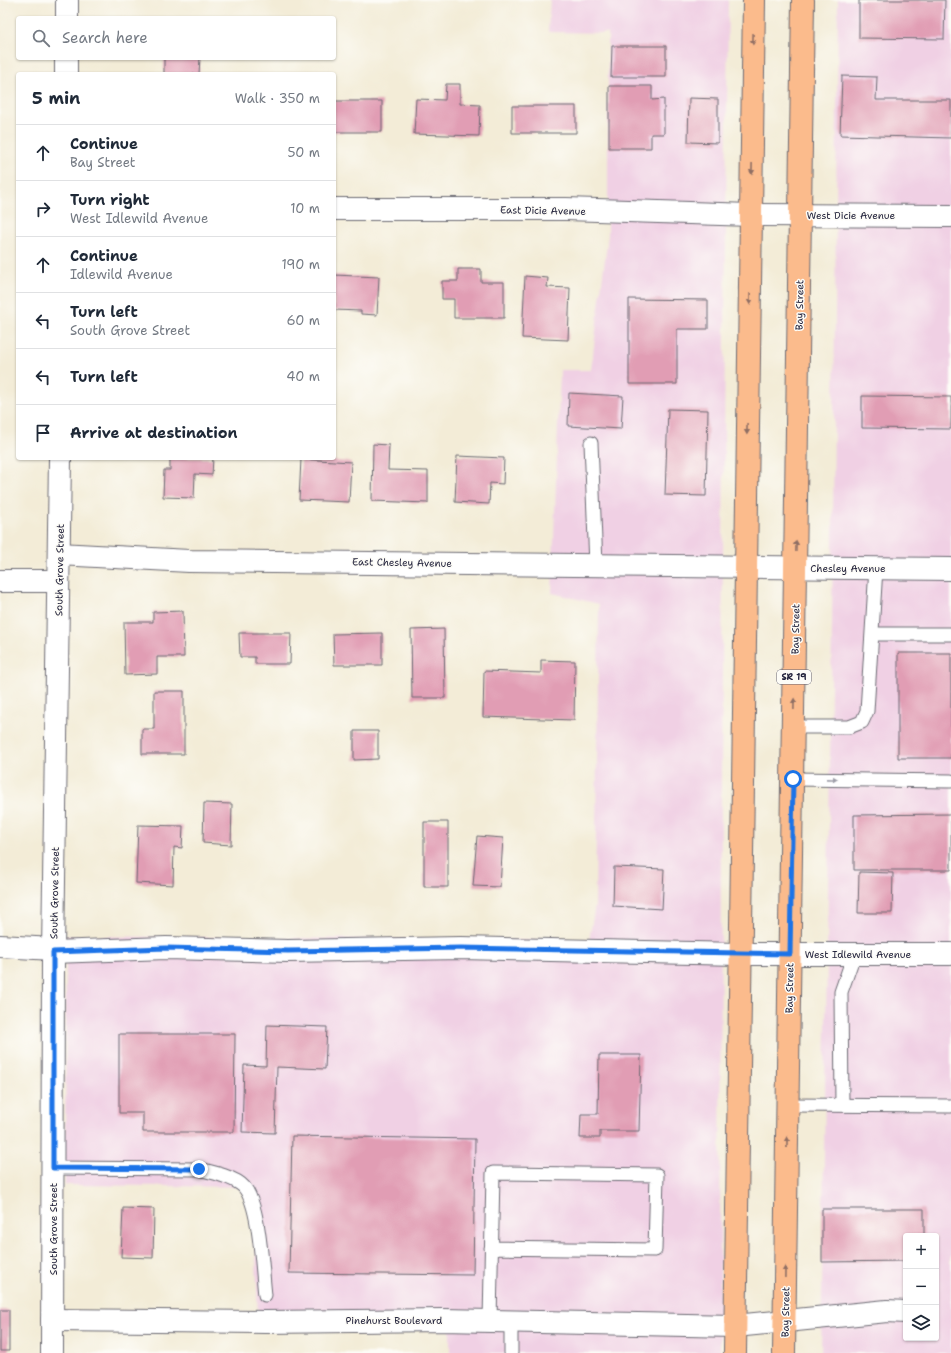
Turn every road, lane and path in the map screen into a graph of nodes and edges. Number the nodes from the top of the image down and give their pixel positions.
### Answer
1 (67, 0) edge
2 (754, 0) edge
3 (803, 0) edge
4 (67, 16) edge
5 (66, 60) edge
6 (66, 72) edge
7 (336, 209) edge
8 (751, 215) junction
9 (800, 215) junction
10 (951, 216) edge
11 (591, 443) dead end
12 (60, 460) edge
13 (59, 554) junction
14 (596, 565) junction
15 (745, 567) junction
16 (796, 567) junction
17 (876, 568) junction
18 (951, 569) edge
19 (0, 581) edge
20 (58, 581) junction
21 (872, 634) junction
22 (951, 634) edge
23 (793, 727) junction
24 (793, 779) junction
25 (951, 781) edge
26 (0, 946) edge
27 (53, 951) junction
28 (740, 954) junction
29 (790, 954) junction
30 (951, 954) edge
31 (854, 955) junction
32 (788, 1105) junction
33 (842, 1105) junction
34 (951, 1106) edge
35 (53, 1168) junction
36 (491, 1248) junction
37 (265, 1295) dead end
38 (903, 1312) edge
39 (52, 1320) junction
40 (500, 1321) junction
41 (785, 1321) junction
42 (735, 1326) junction
43 (52, 1353) edge
44 (511, 1353) edge
45 (735, 1353) edge
46 (784, 1353) edge

1 - 4 street
2 -> 8 main road
3 - 9 main road, Bay Street / SR 19
5 - 6 street
7 - 8 street, East Dicie Avenue
8 - 9 street, West Dicie Avenue
8 -> 15 main road
9 - 10 street, West Dicie Avenue
16 -> 9 main road, Bay Street / SR 19
11 - 14 lane
12 - 13 street, South Grove Street
13 - 14 street, East Chesley Avenue
13 - 20 street, South Grove Street
14 - 15 street, East Chesley Avenue
15 - 16 street, Chesley Avenue
15 - 28 main road
16 - 17 street, Chesley Avenue
23 -> 16 main road, Bay Street / SR 19
17 - 18 street, Chesley Avenue
17 - 21 lane
19 - 20 street
20 - 27 street, South Grove Street
21 - 22 lane
21 - 23 lane
23 - 24 main road, Bay Street / SR 19
24 -> 25 lane
24 - 29 main road, Bay Street / SR 19
26 - 27 street, West Idlewild Avenue
27 - 28 street, West Idlewild Avenue
27 - 35 street, South Grove Street
28 - 29 street, West Idlewild Avenue
28 - 42 main road
29 - 31 street, West Idlewild Avenue
29 - 32 main road, Bay Street / SR 19
30 - 31 street, West Idlewild Avenue
31 - 33 lane
32 - 33 lane
41 -> 32 main road, Bay Street / SR 19
33 - 34 lane
35 - 37 lane
35 - 39 street, South Grove Street
36 - 36 lane
36 - 40 lane
38 - 41 street, Pinehurst Boulevard
39 - 40 street, Pinehurst Boulevard
39 - 43 street, South Grove Street
40 - 42 street, Pinehurst Boulevard
40 - 44 lane
41 - 42 street, Pinehurst Boulevard
41 - 46 main road, Bay Street / SR 19
42 - 45 main road

